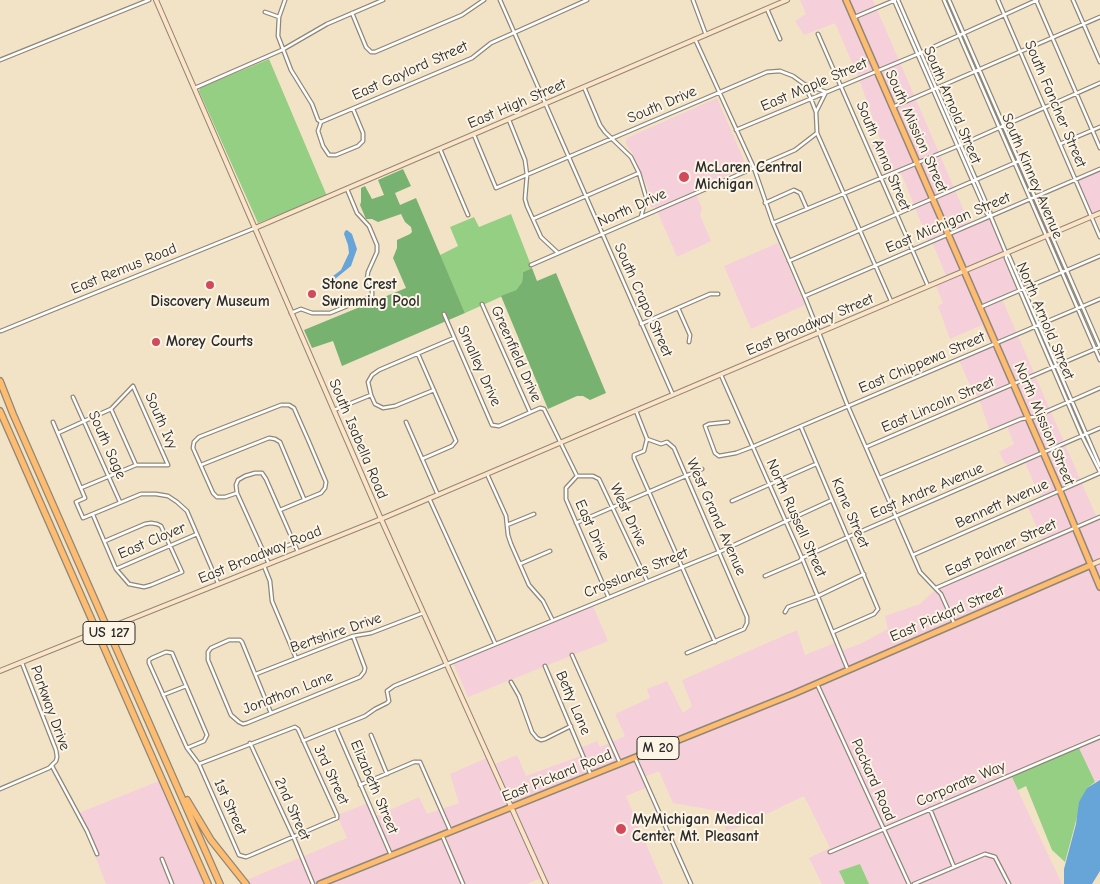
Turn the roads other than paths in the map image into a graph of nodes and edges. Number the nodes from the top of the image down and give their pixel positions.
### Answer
1 (149, 0) edge
2 (156, 0) edge
3 (285, 0) edge
4 (383, 0) edge
5 (484, 0) edge
6 (500, 0) edge
7 (587, 0) edge
8 (693, 0) edge
9 (786, 0) edge
10 (846, 0) edge
11 (896, 0) edge
12 (944, 0) edge
13 (949, 0) edge
14 (998, 0) edge
15 (1036, 0) edge
16 (1073, 0) edge
17 (767, 9) junction
18 (265, 12) dead end
19 (352, 13) junction
20 (1004, 14) junction
21 (279, 17) junction
22 (1100, 17) edge
23 (853, 18) junction
24 (1083, 24) junction
25 (514, 32) junction
26 (963, 33) junction
27 (818, 34) dead end
28 (706, 35) junction
29 (959, 35) junction
30 (1052, 38) junction
31 (695, 39) junction
32 (780, 39) dead end
33 (282, 50) junction
34 (1021, 51) junction
35 (919, 53) junction
36 (0, 60) edge
37 (1100, 62) edge
38 (980, 69) junction
39 (877, 71) junction
40 (975, 71) junction
41 (1100, 83) edge
42 (804, 84) junction
43 (841, 86) junction
44 (584, 87) junction
45 (195, 88) junction
46 (935, 89) junction
47 (826, 92) junction
48 (720, 93) junction
49 (1076, 93) junction
50 (811, 99) junction
51 (544, 105) junction
52 (892, 107) junction
53 (1044, 107) junction
54 (353, 109) junction
55 (816, 112) junction
56 (509, 120) junction
57 (321, 122) junction
58 (1004, 126) junction
59 (1100, 127) edge
60 (999, 128) junction
61 (736, 130) junction
62 (1092, 130) junction
63 (817, 133) junction
64 (474, 135) junction
65 (612, 138) junction
66 (1060, 144) junction
67 (959, 145) junction
68 (1100, 148) edge
69 (440, 150) junction
70 (568, 158) junction
71 (1019, 161) junction
72 (917, 163) junction
73 (1014, 163) junction
74 (754, 168) junction
75 (1100, 170) edge
76 (639, 173) junction
77 (527, 175) junction
78 (880, 178) junction
79 (1076, 180) junction
80 (975, 181) junction
81 (347, 190) junction
82 (844, 194) junction
83 (585, 196) junction
84 (1035, 198) junction
85 (933, 199) junction
86 (1030, 200) junction
87 (765, 203) junction
88 (806, 209) junction
89 (1100, 212) edge
90 (896, 214) junction
91 (468, 215) dead end
92 (1092, 216) junction
93 (641, 217) junction
94 (991, 217) junction
95 (533, 219) junction
96 (773, 223) junction
97 (255, 228) junction
98 (860, 230) junction
99 (601, 234) junction
100 (948, 235) junction
101 (1048, 235) junction
102 (1100, 237) edge
103 (912, 250) junction
104 (557, 253) junction
105 (1006, 253) junction
106 (1100, 256) edge
107 (789, 261) junction
108 (531, 265) dead end
109 (876, 266) junction
110 (1066, 270) junction
111 (964, 271) junction
112 (1062, 272) junction
113 (928, 286) junction
114 (1021, 290) junction
115 (718, 294) dead end
116 (805, 296) junction
117 (1100, 299) edge
118 (891, 302) junction
119 (482, 304) dead end
120 (1082, 307) junction
121 (678, 308) junction
122 (980, 308) junction
123 (1078, 309) junction
124 (291, 312) junction
125 (444, 314) dead end
126 (641, 324) junction
127 (1037, 327) junction
128 (1, 331) edge
129 (819, 333) junction
130 (454, 338) junction
131 (689, 342) dead end
132 (996, 344) junction
133 (1100, 347) edge
134 (1095, 349) junction
135 (418, 354) junction
136 (1100, 360) edge
137 (1055, 367) junction
138 (721, 375) junction
139 (0, 381) edge
140 (1013, 385) junction
141 (1100, 388) edge
142 (434, 390) junction
143 (371, 395) junction
144 (673, 396) junction
145 (73, 397) dead end
146 (1070, 402) junction
147 (848, 407) junction
148 (111, 409) junction
149 (334, 410) junction
150 (0, 411) edge
151 (530, 412) junction
152 (636, 412) junction
153 (1028, 418) junction
154 (85, 421) junction
155 (53, 422) dead end
156 (406, 422) dead end
157 (728, 422) dead end
158 (801, 427) junction
159 (1100, 428) edge
160 (58, 433) junction
161 (1084, 435) junction
162 (647, 439) junction
163 (561, 443) junction
164 (752, 447) junction
165 (866, 447) junction
166 (1044, 453) junction
167 (528, 457) joint
168 (422, 459) junction
169 (816, 464) junction
170 (136, 465) junction
171 (201, 465) junction
172 (1100, 466) edge
173 (702, 469) dead end
174 (1100, 473) edge
175 (487, 474) junction
176 (108, 475) junction
177 (577, 476) junction
178 (685, 476) junction
179 (880, 478) junction
180 (770, 485) junction
181 (81, 488) junction
182 (1060, 491) junction
183 (237, 492) junction
184 (649, 492) junction
185 (438, 495) junction
186 (429, 498) junction
187 (304, 499) junction
188 (832, 500) junction
189 (732, 501) dead end
190 (120, 502) junction
191 (612, 507) junction
192 (280, 510) junction
193 (534, 514) dead end
194 (93, 515) junction
195 (896, 517) junction
196 (1100, 517) edge
197 (381, 519) junction
198 (576, 522) junction
199 (785, 522) junction
200 (507, 525) junction
201 (1075, 528) junction
202 (197, 534) junction
203 (848, 537) junction
204 (105, 541) junction
205 (294, 542) junction
206 (170, 545) junction
207 (550, 551) dead end
208 (298, 552) junction
209 (719, 552) junction
210 (265, 554) junction
211 (913, 555) junction
212 (802, 558) junction
213 (1100, 561) edge
214 (269, 564) junction
215 (520, 564) junction
216 (1091, 565) junction
217 (264, 566) junction
218 (682, 567) junction
219 (116, 569) junction
220 (864, 574) junction
221 (764, 576) dead end
222 (647, 582) junction
223 (218, 583) junction
224 (1100, 587) edge
225 (936, 588) junction
226 (608, 596) junction
227 (818, 596) junction
228 (785, 612) dead end
229 (423, 613) junction
230 (552, 619) junction
231 (955, 624) junction
232 (833, 632) junction
233 (353, 636) junction
234 (716, 642) junction
235 (495, 643) junction
236 (687, 653) dead end
237 (572, 655) dead end
238 (296, 658) junction
239 (21, 662) junction
240 (446, 664) junction
241 (545, 666) dead end
242 (0, 671) edge
243 (848, 671) junction
244 (256, 674) junction
245 (511, 682) dead end
246 (817, 684) junction
247 (186, 686) junction
248 (804, 690) joint
249 (163, 695) junction
250 (271, 713) junction
251 (571, 726) junction
252 (336, 728) junction
253 (371, 735) dead end
254 (1100, 737) edge
255 (303, 741) junction
256 (250, 743) junction
257 (187, 748) junction
258 (635, 758) junction
259 (198, 764) junction
260 (620, 764) junction
261 (52, 766) junction
262 (168, 767) junction
263 (387, 774) junction
264 (592, 776) junction
265 (360, 785) junction
266 (0, 789) edge
267 (513, 807) junction
268 (930, 809) junction
269 (883, 829) junction
270 (451, 832) junction
271 (442, 835) junction
272 (294, 838) junction
273 (830, 852) dead end
274 (97, 854) dead end
275 (391, 855) junction
276 (162, 859) dead end
277 (954, 867) junction
278 (323, 883) edge
279 (172, 884) edge
280 (208, 884) edge
281 (220, 884) edge
282 (246, 884) edge
283 (313, 884) edge
284 (463, 884) edge
285 (546, 884) edge
286 (691, 884) edge
287 (909, 884) edge
288 (914, 884) edge
289 (1009, 884) edge

1 - 36 street
2 - 45 street, South Isabella Road
3 - 21 street
4 - 19 street
5 - 19 street
6 - 25 street, South Crapo Street
7 - 25 street, East Gaylord Street
8 - 28 street
9 - 17 street, East High Street
10 - 23 main road, South Mission Street
11 - 23 street
11 - 35 street, South Arnold Street
12 - 29 street, South Kinney Avenue
13 - 26 street, South Kinney Avenue
14 - 20 street, South Fancher Street
15 - 20 street, East Maple Street
15 - 30 street
16 - 24 street
17 - 28 street, East High Street
17 - 32 street
18 - 21 street
19 - 33 street
20 - 26 street, East Maple Street
20 - 34 street, South Fancher Street
21 - 33 street
22 - 24 street
23 - 39 main road, South Mission Street
24 - 30 street
24 - 37 street
25 - 51 street, South Crapo Street
25 - 54 street, East Gaylord Street
26 - 29 street, East Maple Street
26 - 38 street, South Kinney Avenue
27 - 43 street, South Anna Street
28 - 31 street, East High Street
29 - 35 street, East Maple Street
29 - 40 street, South Kinney Avenue
30 - 34 street
30 - 49 street
31 - 44 street, East High Street
31 - 48 street
33 - 45 street
33 - 57 street
34 - 38 street
34 - 53 street, South Fancher Street
35 - 39 street, East Maple Street
35 - 46 street, South Arnold Street
38 - 40 street
38 - 58 street, South Kinney Avenue
39 - 43 street, East Maple Street
39 - 52 main road, South Mission Street
40 - 46 street
40 - 60 street, South Kinney Avenue
41 - 49 street
42 - 47 street, South Drive
42 - 48 street, South Drive
42 - 50 street
43 - 47 street, East Maple Street
43 - 78 street, South Anna Street
44 - 51 street, East High Street
44 - 65 street
45 - 97 street, South Isabella Road
46 - 52 street
46 - 67 street, South Arnold Street
47 - 50 street, East Maple Street
47 - 55 street
48 - 61 street
48 - 65 street, South Drive
49 - 53 street
49 - 62 street
50 - 55 street
50 - 61 street, East Maple Street
51 - 56 street, East High Street
51 - 70 street, South Crapo Street
52 - 72 main road, South Mission Street
53 - 58 street
53 - 66 street, South Fancher Street
54 - 57 street, East Gaylord Street
54 - 57 street
55 - 63 street
56 - 64 street, East High Street
56 - 77 street
58 - 60 street
58 - 71 street, South Kinney Avenue
59 - 62 street
60 - 67 street
60 - 73 street, South Kinney Avenue
61 - 74 street
62 - 66 street
62 - 68 street
63 - 74 street, North Drive
63 - 82 street
64 - 69 street, East High Street
64 - 77 street, South Drive
65 - 70 street, South Drive
65 - 76 street
66 - 79 street, South Fancher Street
67 - 72 street
67 - 80 street, South Arnold Street
69 - 81 street, East High Street
69 - 91 street
70 - 77 street, South Drive
70 - 83 street, South Crapo Street
71 - 73 street
71 - 84 street, South Kinney Avenue
72 - 78 street
72 - 85 main road, South Mission Street
73 - 80 street
73 - 86 street, South Kinney Avenue
74 - 87 street
74 - 93 street, North Drive
75 - 79 street, East Michigan Street
76 - 83 street
76 - 93 street
77 - 95 street
78 - 82 street
78 - 90 street, South Anna Street
79 - 84 street, East Michigan Street
79 - 92 street, South Fancher Street
80 - 85 street
80 - 94 street, South Arnold Street
81 - 97 street, East High Street
81 - 124 street
82 - 88 street
82 - 98 street
83 - 95 street
83 - 99 street, South Crapo Street
84 - 86 street, East Michigan Street
84 - 101 street, South Kinney Avenue
85 - 90 street
85 - 100 main road, South Mission Street
86 - 94 street, East Michigan Street
86 - 101 street, South Kinney Avenue
87 - 88 street
87 - 96 street
88 - 96 street
89 - 92 street, East Broadway Street
90 - 98 street
90 - 103 street, South Anna Street
92 - 101 street, East Broadway Street
92 - 102 street, South Fancher Street
93 - 99 street, North Drive
94 - 100 street, East Michigan Street
94 - 105 street, South Arnold Street
95 - 104 street
96 - 107 street
97 - 124 street, South Isabella Road
97 - 128 street, East Remus Road
98 - 107 street
98 - 109 street
99 - 104 street, North Drive
99 - 126 street, South Crapo Street
100 - 103 street, East Michigan Street
100 - 111 main road, South Mission Street
101 - 105 street, East Broadway Street
101 - 110 street
101 - 112 street, South Kinney Avenue
103 - 109 street, East Michigan Street
103 - 113 street, South Anna Street
104 - 108 street, North Drive
105 - 111 street, East Broadway Street
105 - 114 street, North Arnold Street
106 - 110 street
107 - 116 street
109 - 116 street, East Michigan Street
109 - 118 street
110 - 112 street
110 - 120 street
111 - 113 street, East Broadway Street
111 - 122 main road, North Mission Street
112 - 114 street
112 - 123 street, South Kinney Avenue
113 - 118 street, East Broadway Street
114 - 122 street
114 - 127 street, North Arnold Street
115 - 121 street
116 - 129 street
117 - 120 street, East Chippewa Street
118 - 129 street, East Broadway Street
119 - 151 street, Greenfield Drive
120 - 123 street, East Chippewa Street
120 - 133 street
121 - 126 street
121 - 131 street
122 - 132 main road, North Mission Street
123 - 127 street, East Chippewa Street
123 - 134 street, South Kinney Avenue
124 - 149 street, South Isabella Road
125 - 130 street, Smalley Drive
126 - 144 street, South Crapo Street
127 - 132 street, East Chippewa Street
127 - 137 street, North Arnold Street
129 - 138 street, East Broadway Street
129 - 147 street
130 - 135 street
130 - 151 street, Smalley Drive
132 - 140 main road, North Mission Street
132 - 147 street, East Chippewa Street
133 - 134 street, East Lincoln Street
134 - 136 street, South Kinney Avenue
134 - 137 street, East Lincoln Street
135 - 142 street
135 - 143 street
137 - 140 street, East Lincoln Street
137 - 146 street, North Arnold Street
138 - 144 street, East Broadway Street
138 - 164 street, North Russell Street
139 - 262 highway, US 127
140 - 153 main road, North Mission Street
140 - 165 street, East Lincoln Street
141 - 146 street
142 - 143 street
142 - 168 street
143 - 149 street
144 - 152 street, East Broadway Street
145 - 154 street, South Sage
146 - 153 street
146 - 161 street, North Arnold Street
147 - 158 street, East Chippewa Street
147 - 165 street
148 - 154 street
148 - 170 street
148 - 170 street, South Ivy
149 - 197 street, South Isabella Road
150 - 280 highway, US 127
151 - 163 street
152 - 162 street
152 - 163 street, East Broadway Street
153 - 166 main road, North Mission Street
153 - 179 street
154 - 160 street
154 - 176 street, South Sage
155 - 160 street
156 - 168 street
157 - 164 street, East Chippewa Street
158 - 164 street, East Chippewa Street
158 - 169 street, Kane Street
159 - 161 street, East Andre Avenue
160 - 181 street
161 - 166 street, East Andre Avenue
161 - 172 street, North Arnold Street
161 - 174 street, North Arnold Street
162 - 178 street, West Grand Avenue
162 - 184 street
163 - 167 street, East Broadway Street
163 - 177 street
164 - 180 street, North Russell Street
165 - 179 street
166 - 182 main road, North Mission Street
166 - 195 street, East Andre Avenue
167 - 175 street, East Broadway Road
168 - 185 street
169 - 180 street
169 - 188 street, Kane Street
170 - 176 street
171 - 183 street
171 - 187 street
171 - 187 street
173 - 178 street
174 - 182 street, Bennett Avenue
175 - 185 street, East Broadway Road
175 - 200 street
176 - 181 street
176 - 190 street, South Sage
177 - 191 street, West Drive
177 - 198 street, East Drive
178 - 184 street
178 - 209 street, West Grand Avenue
179 - 195 street
180 - 189 street
180 - 199 street, North Russell Street
181 - 194 street
182 - 201 main road, North Mission Street
182 - 211 street, Bennett Avenue
183 - 192 street
183 - 210 street
184 - 191 street
184 - 218 street
185 - 186 street, East Broadway Road
186 - 197 street, East Broadway Road
186 - 235 street
187 - 192 street
188 - 199 street, Crosslanes Street
188 - 203 street, Kane Street
190 - 194 street
190 - 202 street
191 - 198 street
191 - 222 street, West Drive
192 - 205 street
193 - 200 street
194 - 204 street
195 - 203 street, East Andre Avenue
195 - 211 street
196 - 201 street, East Palmer Street
197 - 208 street, East Broadway Road
197 - 229 street, South Isabella Road
198 - 226 street, East Drive
199 - 209 street, Crosslanes Street
199 - 212 street, North Russell Street
200 - 215 street
201 - 216 main road, North Mission Street
201 - 225 street, East Palmer Street
202 - 206 street, East Clover
202 - 223 street
203 - 212 street, East Andre Avenue
203 - 220 street, Kane Street
204 - 206 street
204 - 219 street
205 - 208 street
205 - 210 street
206 - 219 street, East Clover
206 - 219 street
207 - 215 street
208 - 214 street, East Broadway Road
209 - 218 street, Crosslanes Street
209 - 234 street, West Grand Avenue
210 - 214 street
211 - 225 street
212 - 221 street, East Andre Avenue
212 - 227 street, North Russell Street
213 - 216 street, East Pickard Street
214 - 217 street, East Broadway Road
215 - 230 street
216 - 224 main road, North Mission Street
216 - 231 main road, East Pickard Street / M 20
217 - 223 street, East Broadway Road
217 - 238 street
218 - 222 street, Crosslanes Street
218 - 234 street
220 - 227 street
220 - 232 street, Kane Street
222 - 226 street, Crosslanes Street
223 - 239 street, East Broadway Road, bridge
225 - 231 street
226 - 230 street, Crosslanes Street
227 - 228 street
227 - 232 street, North Russell Street
229 - 233 street, Bertshire Drive
229 - 240 street, South Isabella Road
230 - 235 street, Crosslanes Street
231 - 243 main road, East Pickard Street / M 20
232 - 243 street, North Russell Street
233 - 238 street, Bertshire Drive
233 - 250 street, Jonathon Lane
234 - 236 street
235 - 240 street, Crosslanes Street
237 - 260 street
238 - 244 street, Bertshire Drive
239 - 242 street, East Broadway Road
239 - 261 street, Parkway Drive
240 - 252 street, Crosslanes Street
240 - 267 street, South Isabella Road
241 - 251 street, Betty Lane
243 - 246 main road, East Pickard Street / M 20
244 - 250 street
244 - 250 street, Jonathon Lane
245 - 251 street
246 - 248 main road, East Pickard Street / M 20
246 - 269 street, Packard Road
247 - 249 street
247 - 249 street, 1st Street
247 - 257 street
248 - 258 main road, East Pickard Road / M 20
249 - 257 street, 1st Street
251 - 264 street, Betty Lane
252 - 255 street
252 - 265 street, Elizabeth Street
253 - 263 street
254 - 268 street, Corporate Way
255 - 256 street
255 - 272 street, 3rd Street
256 - 259 street
256 - 272 street, 2nd Street
257 - 259 street, 1st Street
258 - 260 main road, East Pickard Road / M 20
258 - 286 street
259 - 272 street, 1st Street
260 - 264 main road, East Pickard Road / M 20
261 - 266 street
261 - 274 street
262 - 281 highway, US 127
262 - 282 highway
263 - 265 street
263 - 270 street
264 - 267 main road, East Pickard Road / M 20
265 - 275 street, Elizabeth Street
267 - 270 main road, East Pickard Road / M 20
267 - 285 street, South Isabella Road
268 - 269 street, Corporate Way
268 - 277 street
269 - 273 street, Corporate Way
269 - 287 street, Packard Road
270 - 271 main road, East Pickard Road / M 20
271 - 275 main road, East Pickard Road / M 20
271 - 284 street
272 - 283 street, 2nd Street
275 - 278 main road, East Pickard Road / M 20
276 - 279 street
277 - 288 street
277 - 289 street

